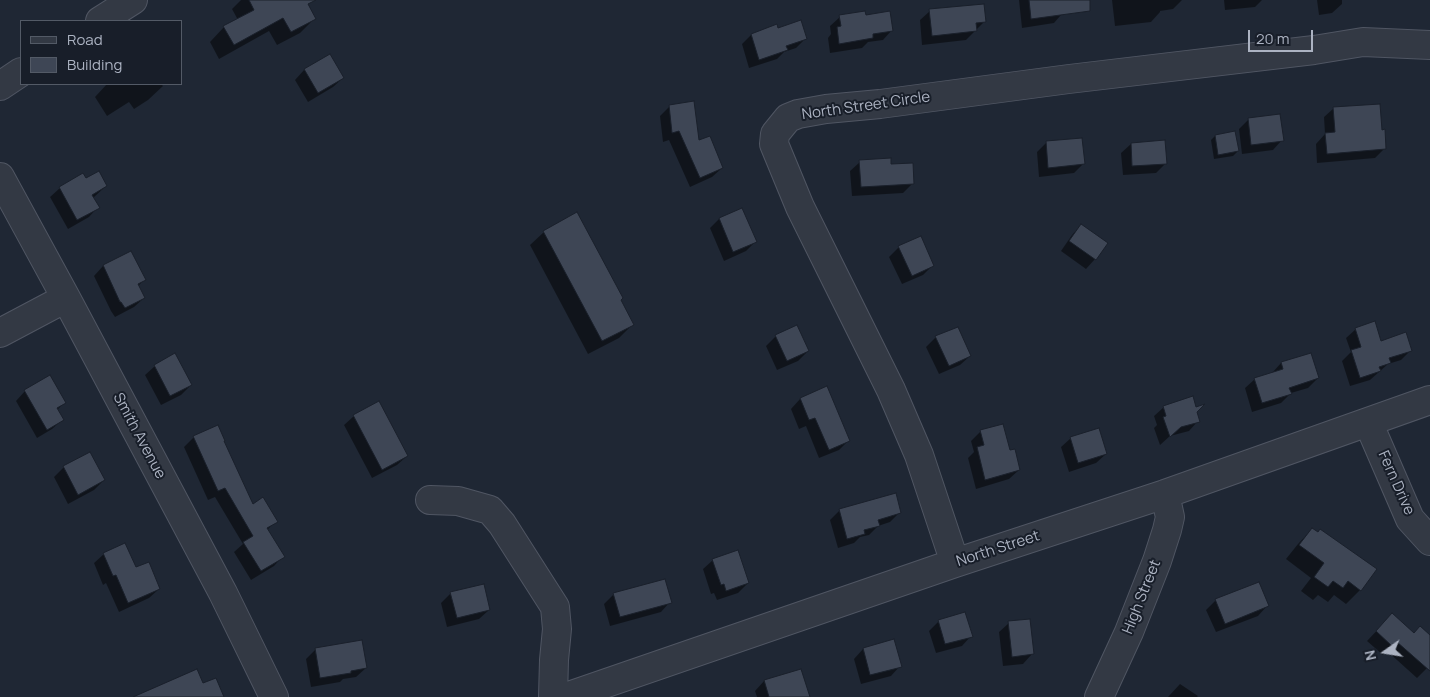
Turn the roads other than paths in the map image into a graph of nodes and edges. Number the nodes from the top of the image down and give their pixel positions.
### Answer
1 (133, 0) edge
2 (102, 20) edge
3 (1430, 45) edge
4 (20, 73) edge
5 (0, 86) edge
6 (0, 177) edge
7 (66, 298) junction
8 (0, 333) edge
9 (1430, 400) edge
10 (1368, 422) junction
11 (1164, 494) junction
12 (430, 500) dead end
13 (1430, 541) edge
14 (955, 563) junction
15 (274, 697) edge
16 (553, 697) edge
17 (566, 697) edge
18 (1099, 697) edge

1 - 2 street
3 - 14 street, North Street Circle
4 - 5 street
6 - 7 street, Smith Avenue
7 - 8 street
7 - 15 street, Smith Avenue
9 - 10 street, North Street
10 - 11 street, North Street
10 - 13 street, Fern Drive
11 - 14 street, North Street
11 - 18 street, High Street
12 - 16 street
14 - 17 street, North Street

